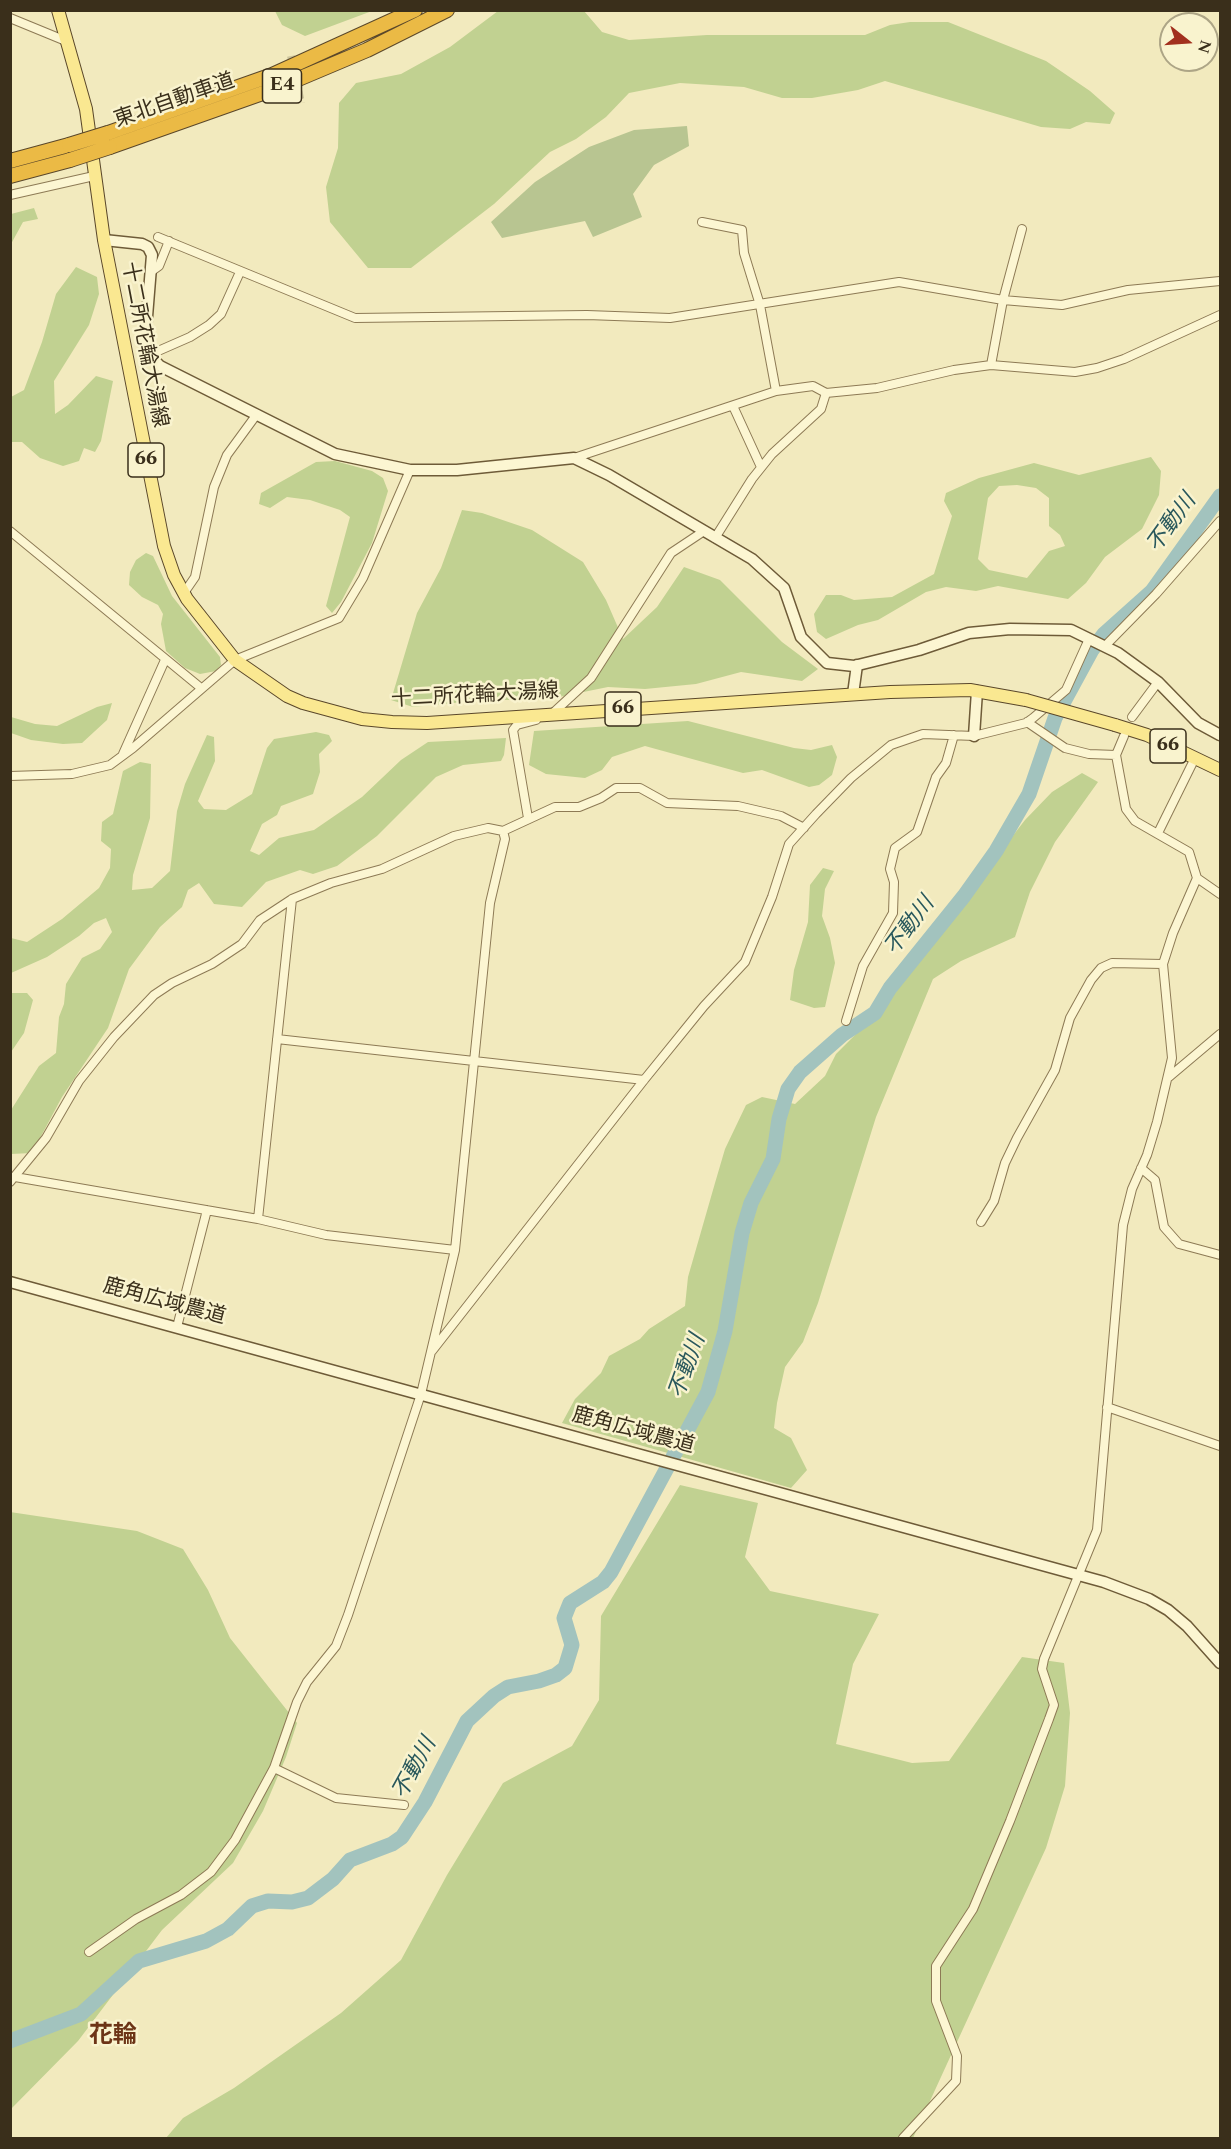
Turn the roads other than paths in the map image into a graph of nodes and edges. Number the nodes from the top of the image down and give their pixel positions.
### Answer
1 (58, 10) edge
2 (415, 10) edge
3 (447, 10) edge
4 (10, 18) edge
5 (66, 41) junction
6 (10, 161) edge
7 (10, 176) edge
8 (94, 176) junction
9 (10, 195) edge
10 (702, 222) dead end
11 (1022, 229) dead end
12 (158, 237) dead end
13 (104, 240) junction
14 (169, 241) junction
15 (152, 271) junction
16 (240, 272) junction
17 (1221, 282) edge
18 (1003, 300) junction
19 (760, 305) junction
20 (1221, 315) edge
21 (149, 355) junction
22 (991, 365) junction
23 (776, 392) junction
24 (826, 393) junction
25 (733, 406) junction
26 (257, 414) junction
27 (574, 458) junction
28 (761, 468) junction
29 (410, 470) junction
30 (1221, 521) edge
31 (10, 531) edge
32 (704, 531) junction
33 (715, 538) junction
34 (184, 592) junction
35 (1097, 642) junction
36 (165, 660) junction
37 (235, 660) junction
38 (857, 665) junction
39 (1158, 682) junction
40 (201, 688) junction
41 (977, 691) junction
42 (853, 694) junction
43 (550, 714) junction
44 (1132, 717) dead end
45 (1027, 722) junction
46 (954, 735) junction
47 (1221, 735) edge
48 (974, 736) junction
49 (1124, 736) dead end
50 (1116, 755) junction
51 (122, 756) junction
52 (1195, 758) junction
53 (1221, 770) edge
54 (10, 776) edge
55 (528, 818) junction
56 (804, 828) junction
57 (503, 831) junction
58 (1158, 834) junction
59 (1197, 878) junction
60 (1221, 894) edge
61 (292, 899) junction
62 (1163, 964) junction
63 (846, 1021) dead end
64 (1221, 1034) edge
65 (277, 1039) junction
66 (473, 1059) junction
67 (1169, 1077) junction
68 (644, 1080) junction
69 (1141, 1168) junction
70 (13, 1179) edge
71 (207, 1210) junction
72 (258, 1219) junction
73 (981, 1222) dead end
74 (455, 1250) junction
75 (1221, 1255) edge
76 (10, 1282) edge
77 (177, 1327) junction
78 (429, 1355) junction
79 (421, 1394) junction
80 (1107, 1407) junction
81 (1221, 1446) edge
82 (1077, 1575) junction
83 (1221, 1663) edge
84 (274, 1768) junction
85 (404, 1805) dead end
86 (89, 1952) dead end
87 (903, 2139) edge

1 - 5 main road, 十二所花輪大湯線 / 66
2 - 6 highway, 東北自動車道 / E4, bridge
3 - 7 highway, 東北自動車道 / E4, bridge
4 - 5 street
5 - 8 main road, 十二所花輪大湯線 / 66
8 - 9 street
8 - 13 main road, 十二所花輪大湯線 / 66
10 - 19 street
11 - 18 street
12 - 14 street
13 - 15 street
13 - 34 main road, 十二所花輪大湯線 / 66
14 - 15 street
14 - 16 street
15 - 21 street
16 - 19 street
16 - 21 street
17 - 18 street
18 - 19 street
18 - 22 street
19 - 23 street
20 - 22 street
21 - 26 street
22 - 24 street
23 - 24 street
23 - 25 street
24 - 28 street
25 - 27 street
25 - 28 street
26 - 29 street
26 - 34 street
27 - 29 street
27 - 32 street
28 - 33 street
29 - 37 street
30 - 35 street
31 - 36 street
32 - 33 street
32 - 43 street
33 - 38 street
34 - 37 main road, 十二所花輪大湯線 / 66
35 - 38 street
35 - 39 street
35 - 45 street
36 - 40 street
36 - 51 street
37 - 40 street
37 - 43 main road, 十二所花輪大湯線 / 66
38 - 42 street
39 - 44 street
39 - 47 street
40 - 51 street
41 - 42 main road, 十二所花輪大湯線 / 66
41 - 48 street
41 - 52 main road, 十二所花輪大湯線 / 66, bridge
42 - 43 main road, 十二所花輪大湯線 / 66
43 - 55 street
45 - 48 street
45 - 50 street
46 - 48 street
46 - 56 street
46 - 63 street
49 - 50 street
50 - 58 street
51 - 54 street
52 - 53 main road, 十二所花輪大湯線 / 66
52 - 58 street
55 - 56 street
55 - 57 street
56 - 68 street
57 - 61 street
57 - 66 street
58 - 59 street
59 - 60 street
59 - 62 street
61 - 65 street
61 - 70 street
62 - 67 street
62 - 73 street
64 - 67 street
65 - 66 street
65 - 72 street
66 - 68 street
66 - 74 street
67 - 69 street
68 - 78 street
69 - 75 street
69 - 80 street
70 - 71 street
71 - 72 street
71 - 77 street
72 - 74 street
74 - 78 street
76 - 77 street, 鹿角広域農道
77 - 79 street, 鹿角広域農道
78 - 79 street
79 - 82 street, 鹿角広域農道
79 - 84 street
80 - 81 street
80 - 82 street
82 - 83 street, 鹿角広域農道
82 - 87 street
84 - 85 street
84 - 86 street

